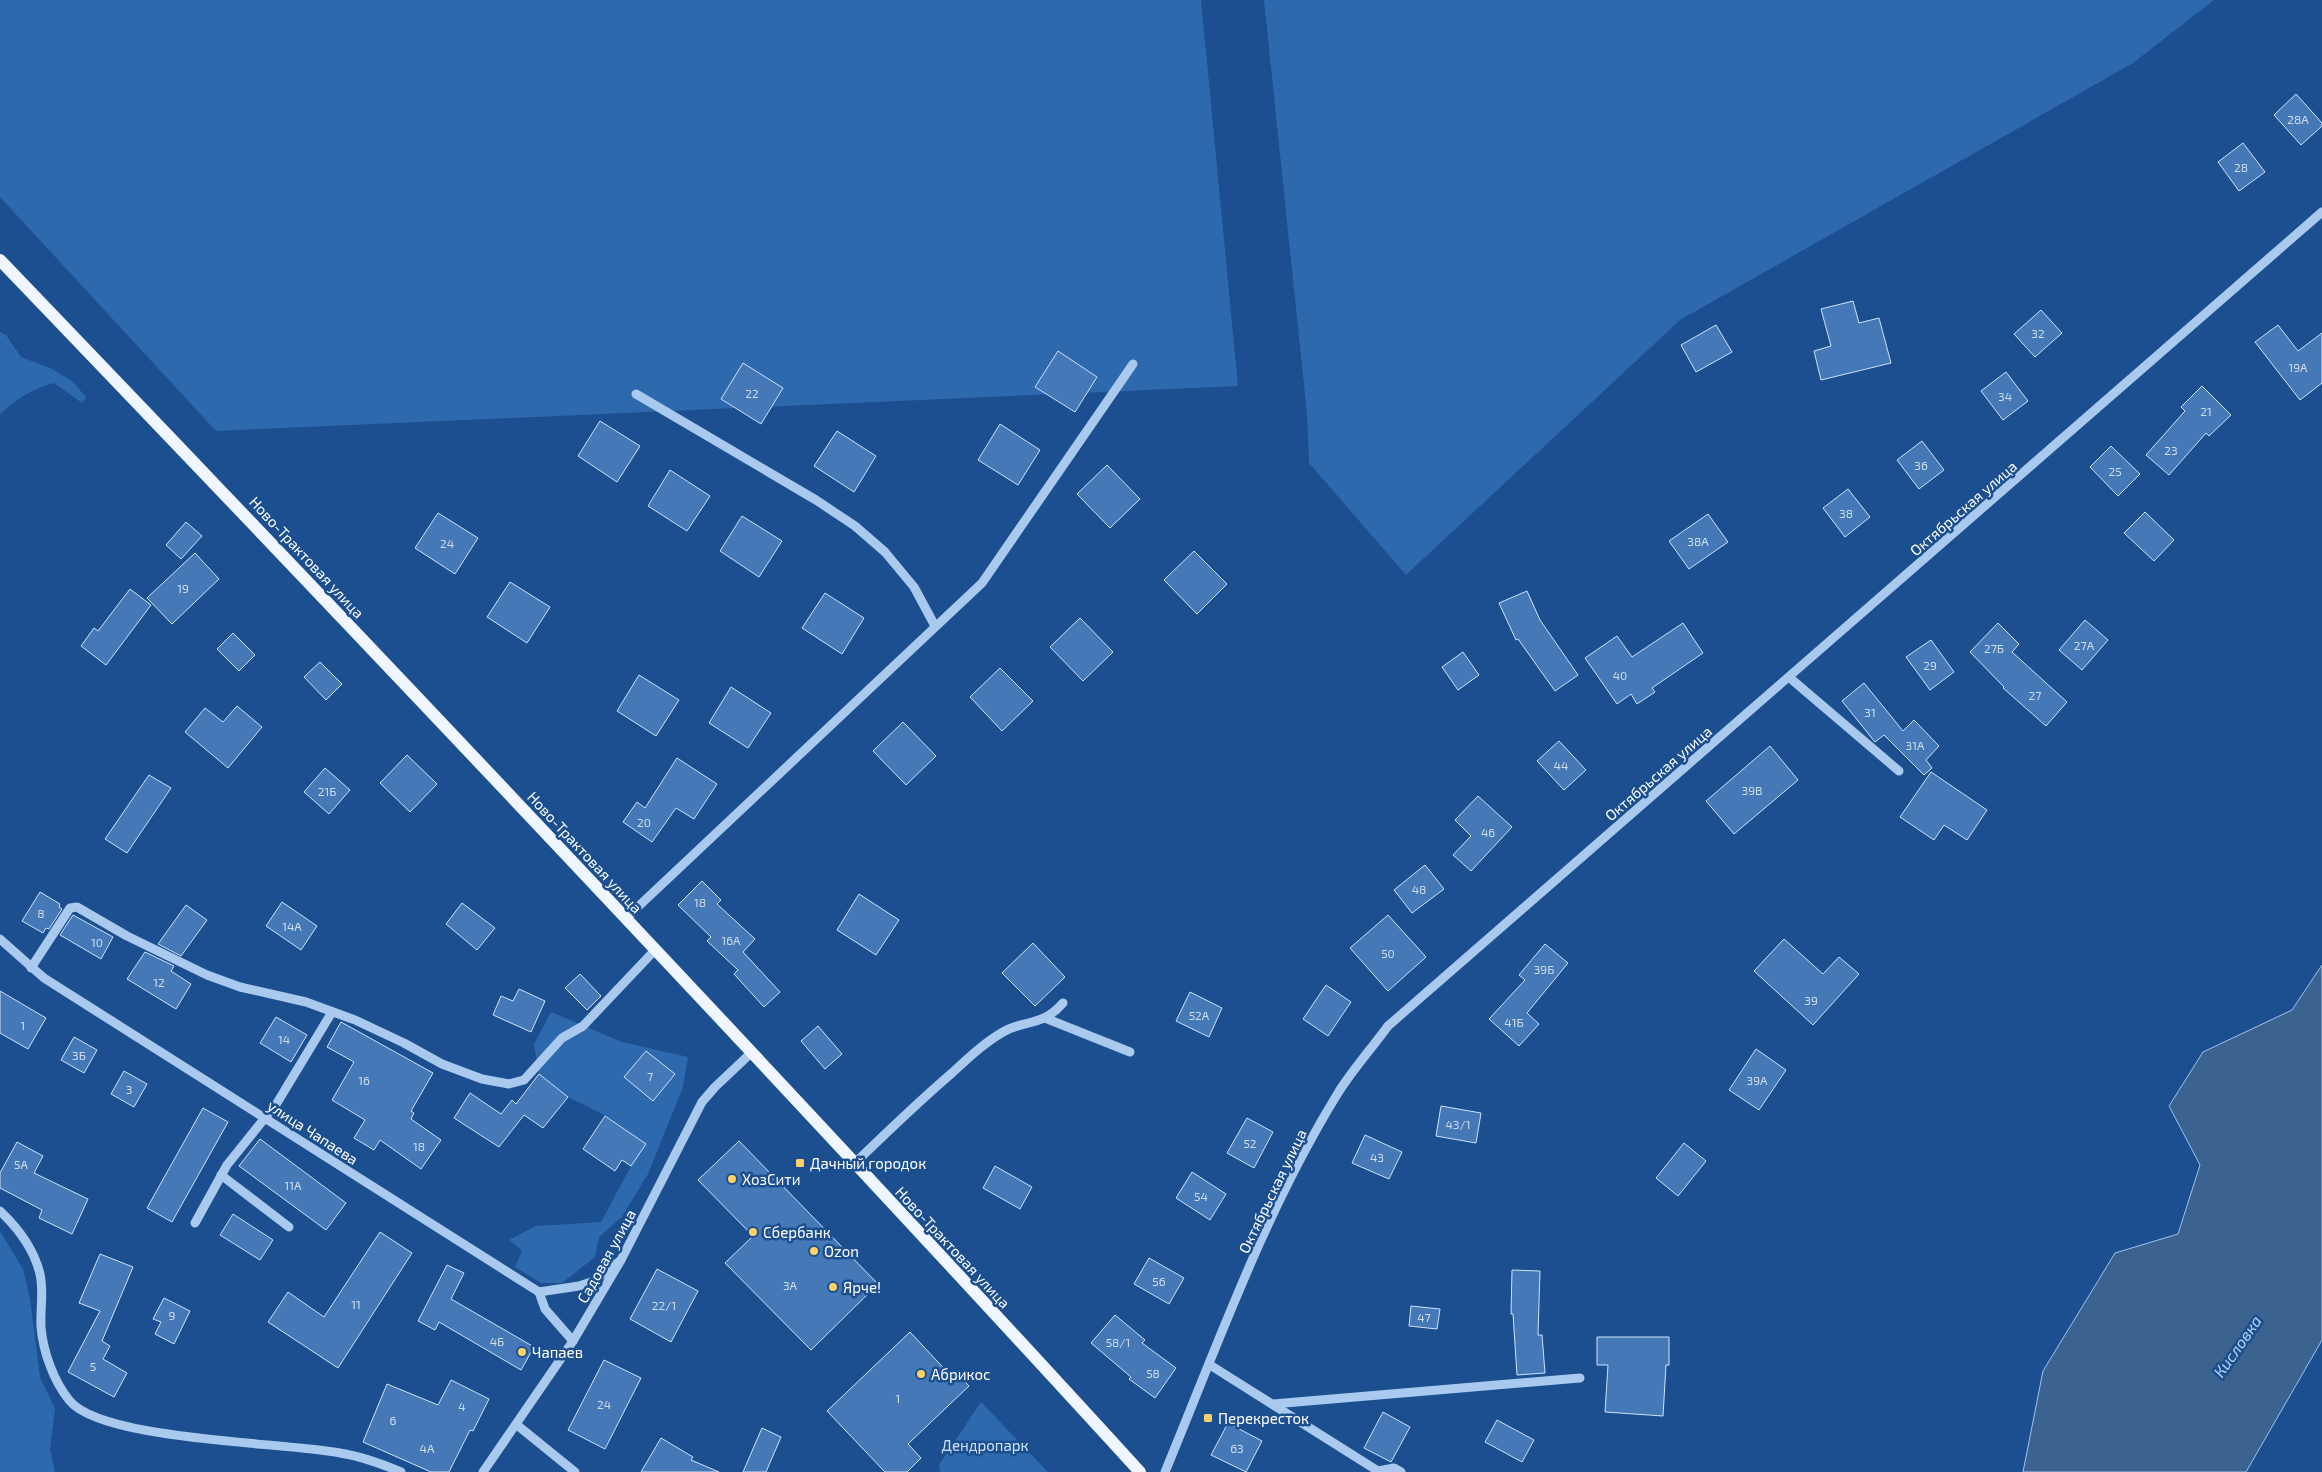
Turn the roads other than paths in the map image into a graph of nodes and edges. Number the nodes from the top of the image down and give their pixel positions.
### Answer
1 (2322, 212) edge
2 (0, 260) edge
3 (1133, 364) dead end
4 (636, 394) dead end
5 (935, 626) junction
6 (1790, 678) junction
7 (1899, 771) dead end
8 (625, 919) junction
9 (0, 939) edge
10 (655, 950) junction
11 (31, 968) junction
12 (1063, 1003) dead end
13 (332, 1012) junction
14 (1046, 1018) junction
15 (1130, 1052) dead end
16 (750, 1053) junction
17 (265, 1117) junction
18 (854, 1164) junction
19 (221, 1175) junction
20 (0, 1211) edge
21 (195, 1224) dead end
22 (288, 1227) dead end
23 (621, 1260) junction
24 (539, 1292) junction
25 (573, 1341) junction
26 (1210, 1364) junction
27 (1580, 1378) dead end
28 (1272, 1404) junction
29 (518, 1425) junction
30 (401, 1472) edge
31 (483, 1472) edge
32 (575, 1472) edge
33 (1140, 1472) edge
34 (1165, 1472) edge
35 (1402, 1472) edge

1 - 6 street, Октябрьская улица
2 - 8 main road, Ново-Трактовая улица
3 - 5 street
4 - 5 street
5 - 8 street
6 - 7 street
6 - 26 street, Октябрьская улица
8 - 10 main road, Ново-Трактовая улица
9 - 11 street, улица Чапаева
10 - 13 street
10 - 16 main road, Ново-Трактовая улица
11 - 13 street
11 - 17 street, улица Чапаева
12 - 14 street
13 - 17 street
14 - 15 street
14 - 18 street
16 - 18 main road, Ново-Трактовая улица
16 - 23 street, Садовая улица
17 - 19 street
17 - 24 street, улица Чапаева
18 - 33 main road, Ново-Трактовая улица
19 - 21 street
19 - 22 street
20 - 30 street
23 - 24 street
23 - 25 street, Садовая улица
24 - 25 street
25 - 29 street, Садовая улица
26 - 28 street
26 - 34 street, Октябрьская улица
27 - 28 street
28 - 35 street
29 - 31 street, Садовая улица
29 - 32 street

